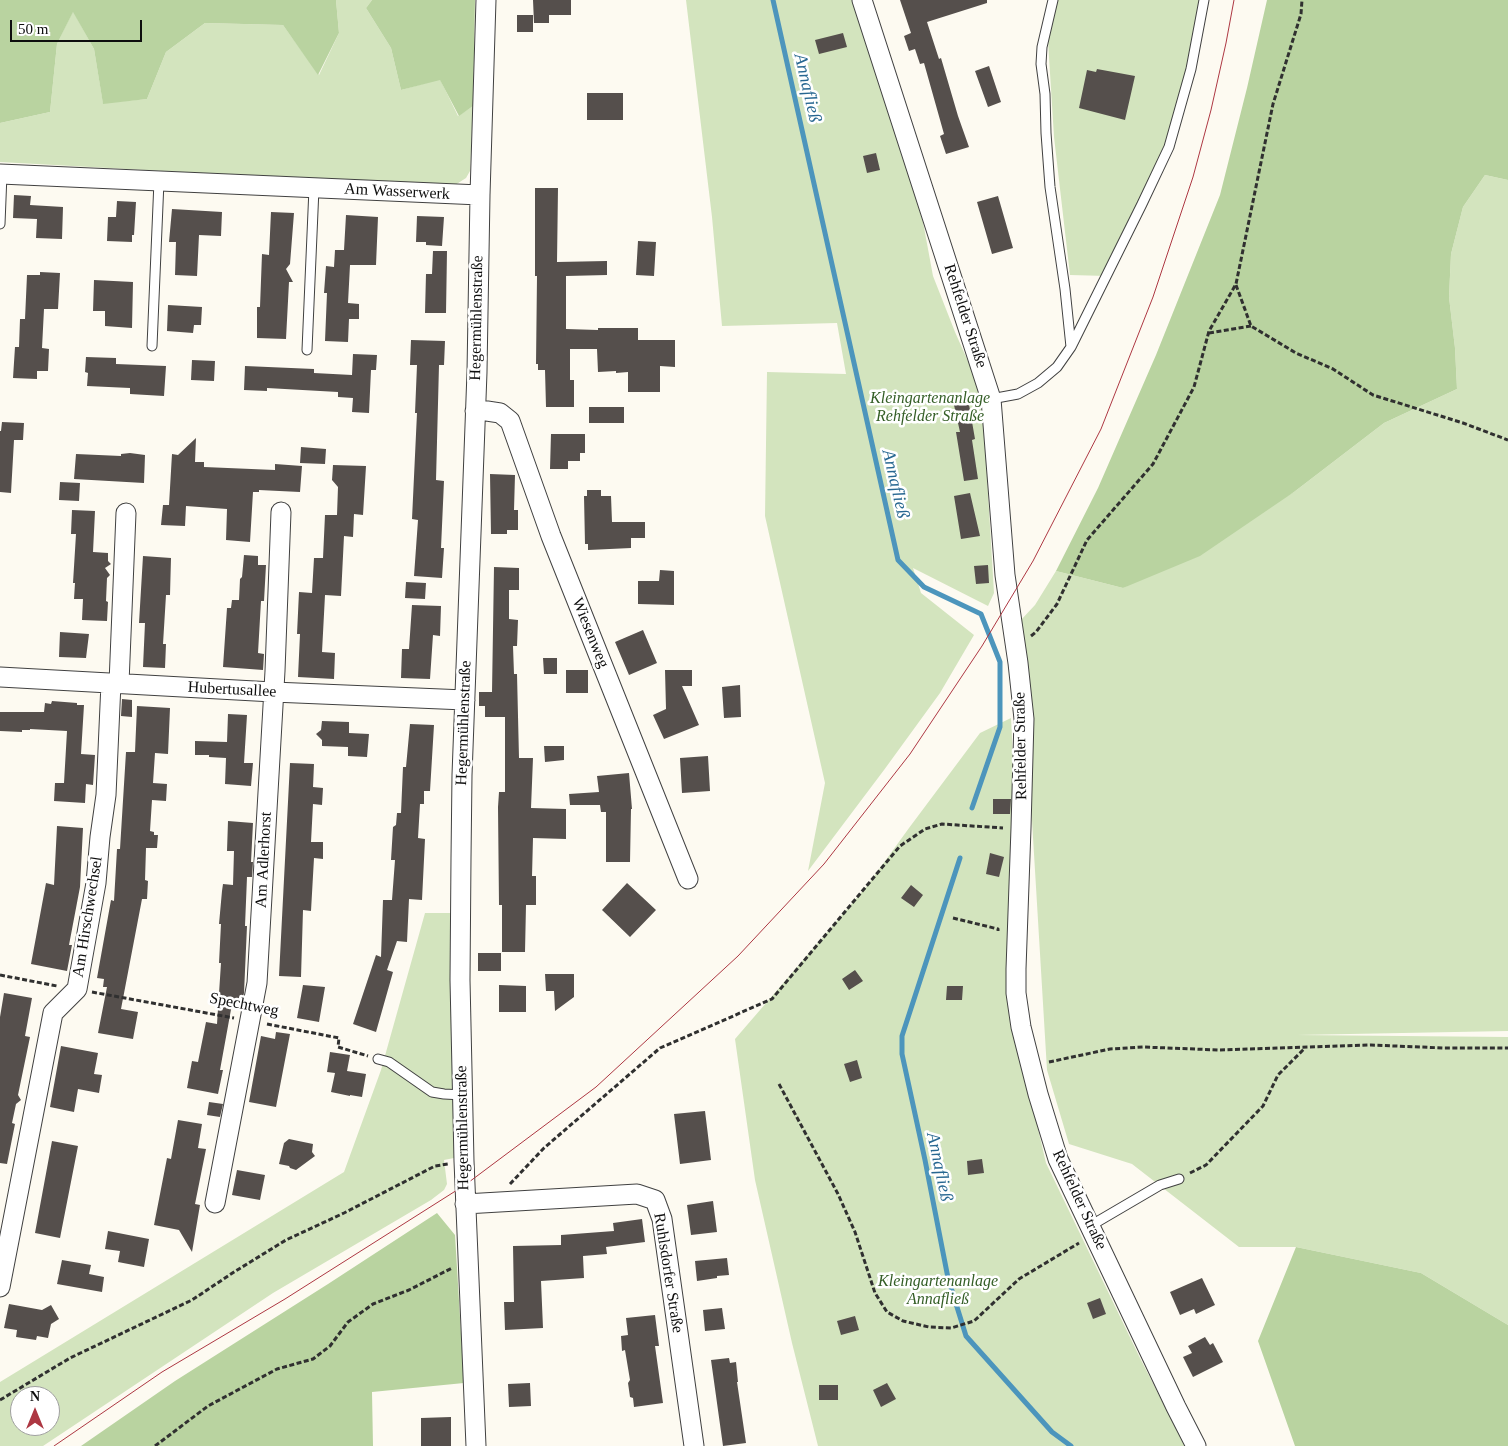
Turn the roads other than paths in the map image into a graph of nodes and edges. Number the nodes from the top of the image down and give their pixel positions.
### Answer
1 (486, 0) edge
2 (862, 0) edge
3 (1053, 0) edge
4 (1204, 0) edge
5 (1, 174) edge
6 (158, 181) junction
7 (314, 188) junction
8 (480, 195) junction
9 (0, 224) edge
10 (152, 346) dead end
11 (1071, 347) junction
12 (307, 350) dead end
13 (991, 400) junction
14 (475, 411) junction
15 (126, 512) dead end
16 (281, 512) dead end
17 (0, 676) edge
18 (115, 683) junction
19 (273, 692) junction
20 (465, 700) junction
21 (688, 879) dead end
22 (378, 1059) road end
23 (462, 1095) junction
24 (1179, 1179) road end
25 (215, 1203) dead end
26 (465, 1204) junction
27 (1087, 1234) junction
28 (0, 1287) edge
29 (476, 1446) edge
30 (694, 1446) edge
31 (1196, 1446) edge

1 - 8 street, Hegermühlenstraße
2 - 13 street, Rehfelder Straße
3 - 11 lane
4 - 11 lane
5 - 6 street, Am Wasserwerk
5 - 9 lane, Am Wasserwerk
6 - 7 street, Am Wasserwerk
6 - 10 lane
7 - 8 street, Am Wasserwerk
7 - 12 lane
8 - 14 street, Hegermühlenstraße
11 - 13 lane
13 - 27 street, Rehfelder Straße
14 - 20 street, Hegermühlenstraße
14 - 21 street, Wiesenweg
15 - 18 street, Am Hirschwechsel
16 - 19 street, Am Adlerhorst
17 - 18 street, Hubertusallee
18 - 19 street, Hubertusallee
18 - 28 street, Am Hirschwechsel
19 - 20 street, Hubertusallee
19 - 25 street, Am Adlerhorst
20 - 23 street, Hegermühlenstraße
22 - 23 lane
23 - 26 street, Hegermühlenstraße
24 - 27 lane
26 - 29 street, Hegermühlenstraße
26 - 30 street, Ruhlsdorfer Straße
27 - 31 street, Rehfelder Straße

